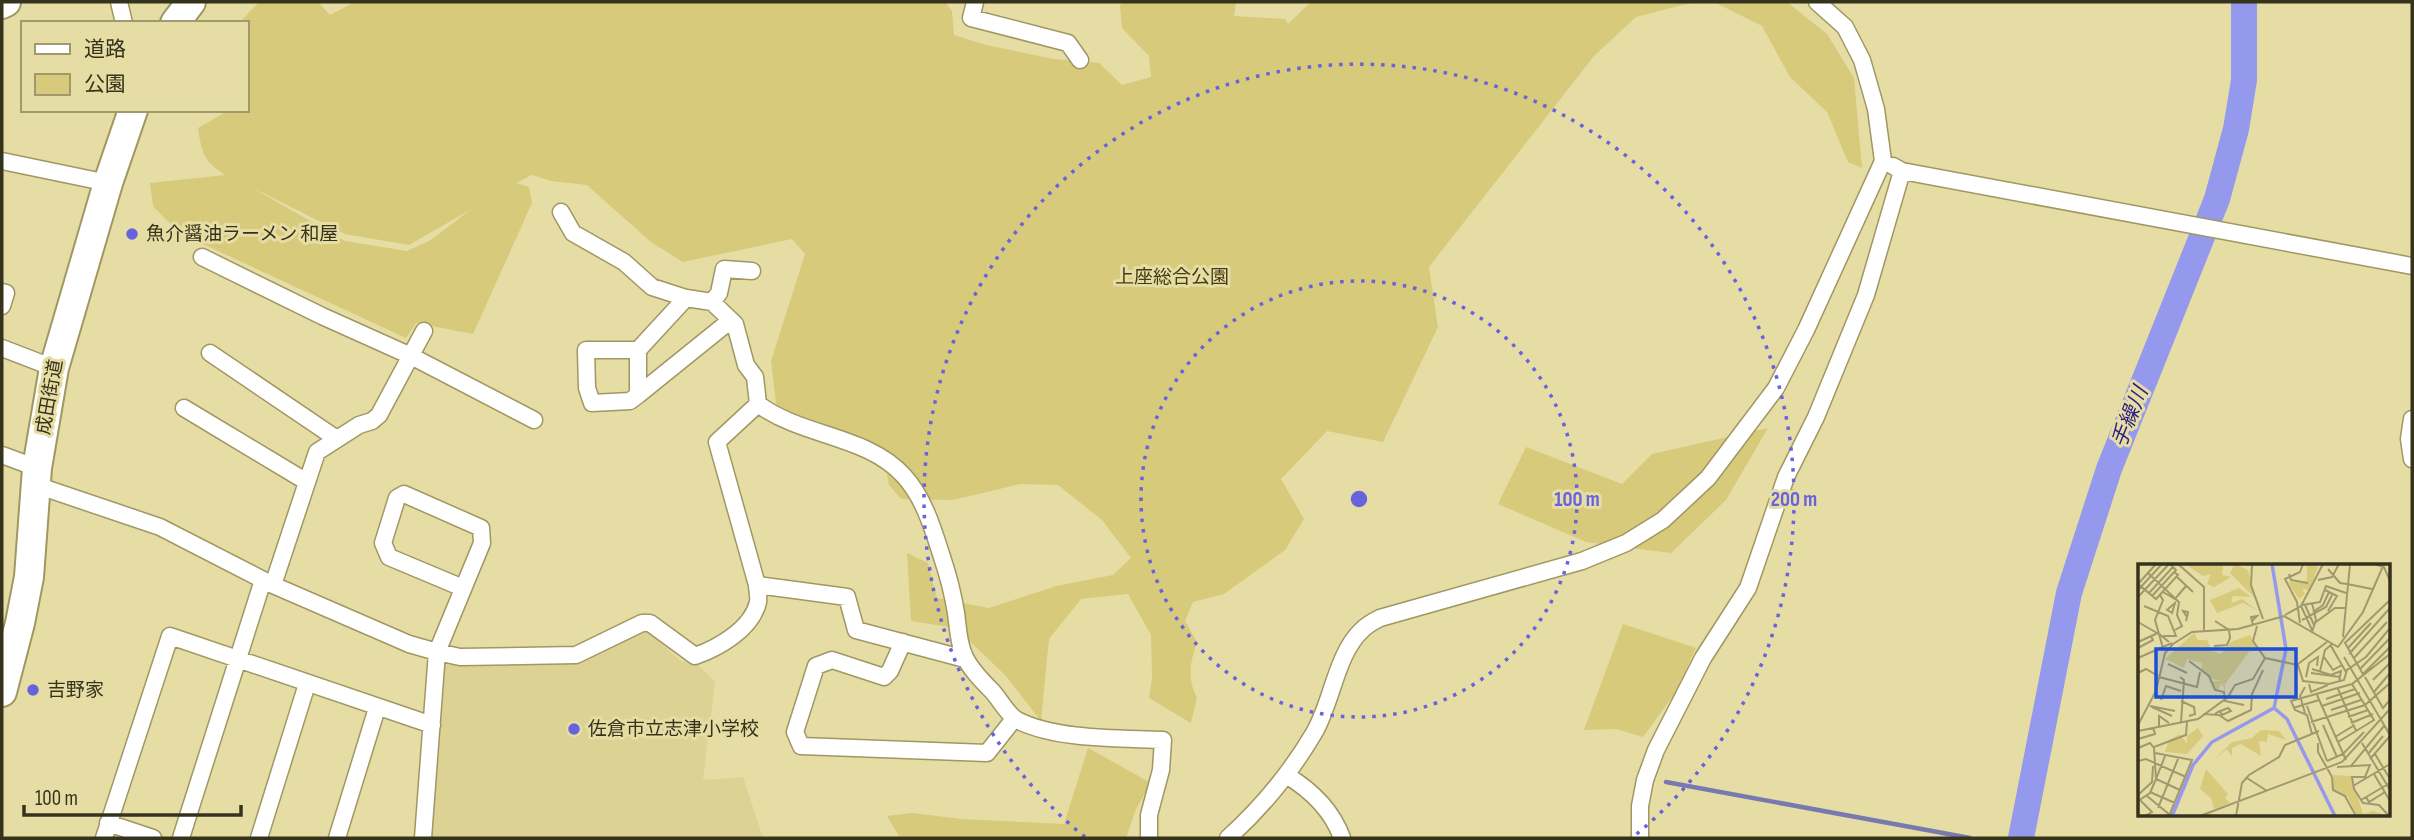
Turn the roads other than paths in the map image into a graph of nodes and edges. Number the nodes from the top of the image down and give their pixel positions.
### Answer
1 (119, 2) edge
2 (191, 2) edge
3 (975, 2) edge
4 (1817, 2) edge
5 (124, 21) edge
6 (177, 21) edge
7 (1080, 60) dead end
8 (132, 112) edge
9 (2, 161) edge
10 (1883, 161) junction
11 (1902, 171) junction
12 (108, 183) junction
13 (561, 212) dead end
14 (201, 257) dead end
15 (2412, 266) edge
16 (752, 271) dead end
17 (2, 292) edge
18 (686, 298) junction
19 (712, 302) junction
20 (2, 306) edge
21 (732, 320) junction
22 (424, 331) dead end
23 (2, 348) edge
24 (638, 350) junction
25 (210, 353) dead end
26 (411, 356) junction
27 (54, 368) junction
28 (638, 395) junction
29 (758, 404) junction
30 (184, 408) dead end
31 (2412, 419) edge
32 (534, 420) dead end
33 (337, 439) junction
34 (2, 455) edge
35 (2412, 459) edge
36 (37, 477) junction
37 (307, 482) junction
38 (268, 582) junction
39 (757, 585) junction
40 (463, 588) junction
41 (903, 642) junction
42 (437, 652) junction
43 (965, 659) junction
44 (237, 661) junction
45 (307, 684) junction
46 (2, 692) edge
47 (377, 708) junction
48 (1014, 719) junction
49 (432, 725) junction
50 (1286, 775) junction
51 (106, 831) edge
52 (153, 838) edge
53 (181, 838) edge
54 (258, 838) edge
55 (337, 838) edge
56 (423, 838) edge
57 (1149, 838) edge
58 (1228, 838) edge
59 (1342, 838) edge
60 (1640, 838) edge

1 - 5 street
2 - 6 highway
3 - 7 street
4 - 10 street
8 - 12 highway, 成田街道
9 - 12 street
10 - 11 street
10 - 50 street
11 - 15 street
11 - 60 street
12 - 27 highway, 成田街道
13 - 18 street
14 - 26 street
16 - 19 street
17 - 20 street
18 - 19 street
18 - 24 street
19 - 21 street
21 - 28 street
21 - 29 street
22 - 26 street
23 - 27 street
24 - 28 street
24 - 28 street
25 - 33 street
26 - 32 street
26 - 33 street
27 - 36 highway, 成田街道
29 - 39 street
29 - 43 street
30 - 37 street
31 - 35 street
33 - 37 street
34 - 36 street
36 - 38 street
36 - 46 highway, 成田街道
37 - 38 street
38 - 42 street
38 - 44 street
39 - 41 street
39 - 42 street
40 - 40 street
40 - 42 street
41 - 43 street
41 - 48 street
42 - 49 street
43 - 48 street
44 - 45 street
44 - 51 street
44 - 53 street
45 - 47 street
45 - 54 street
47 - 49 street
47 - 55 street
48 - 57 street
49 - 56 street
50 - 58 street
50 - 59 street
51 - 52 street

